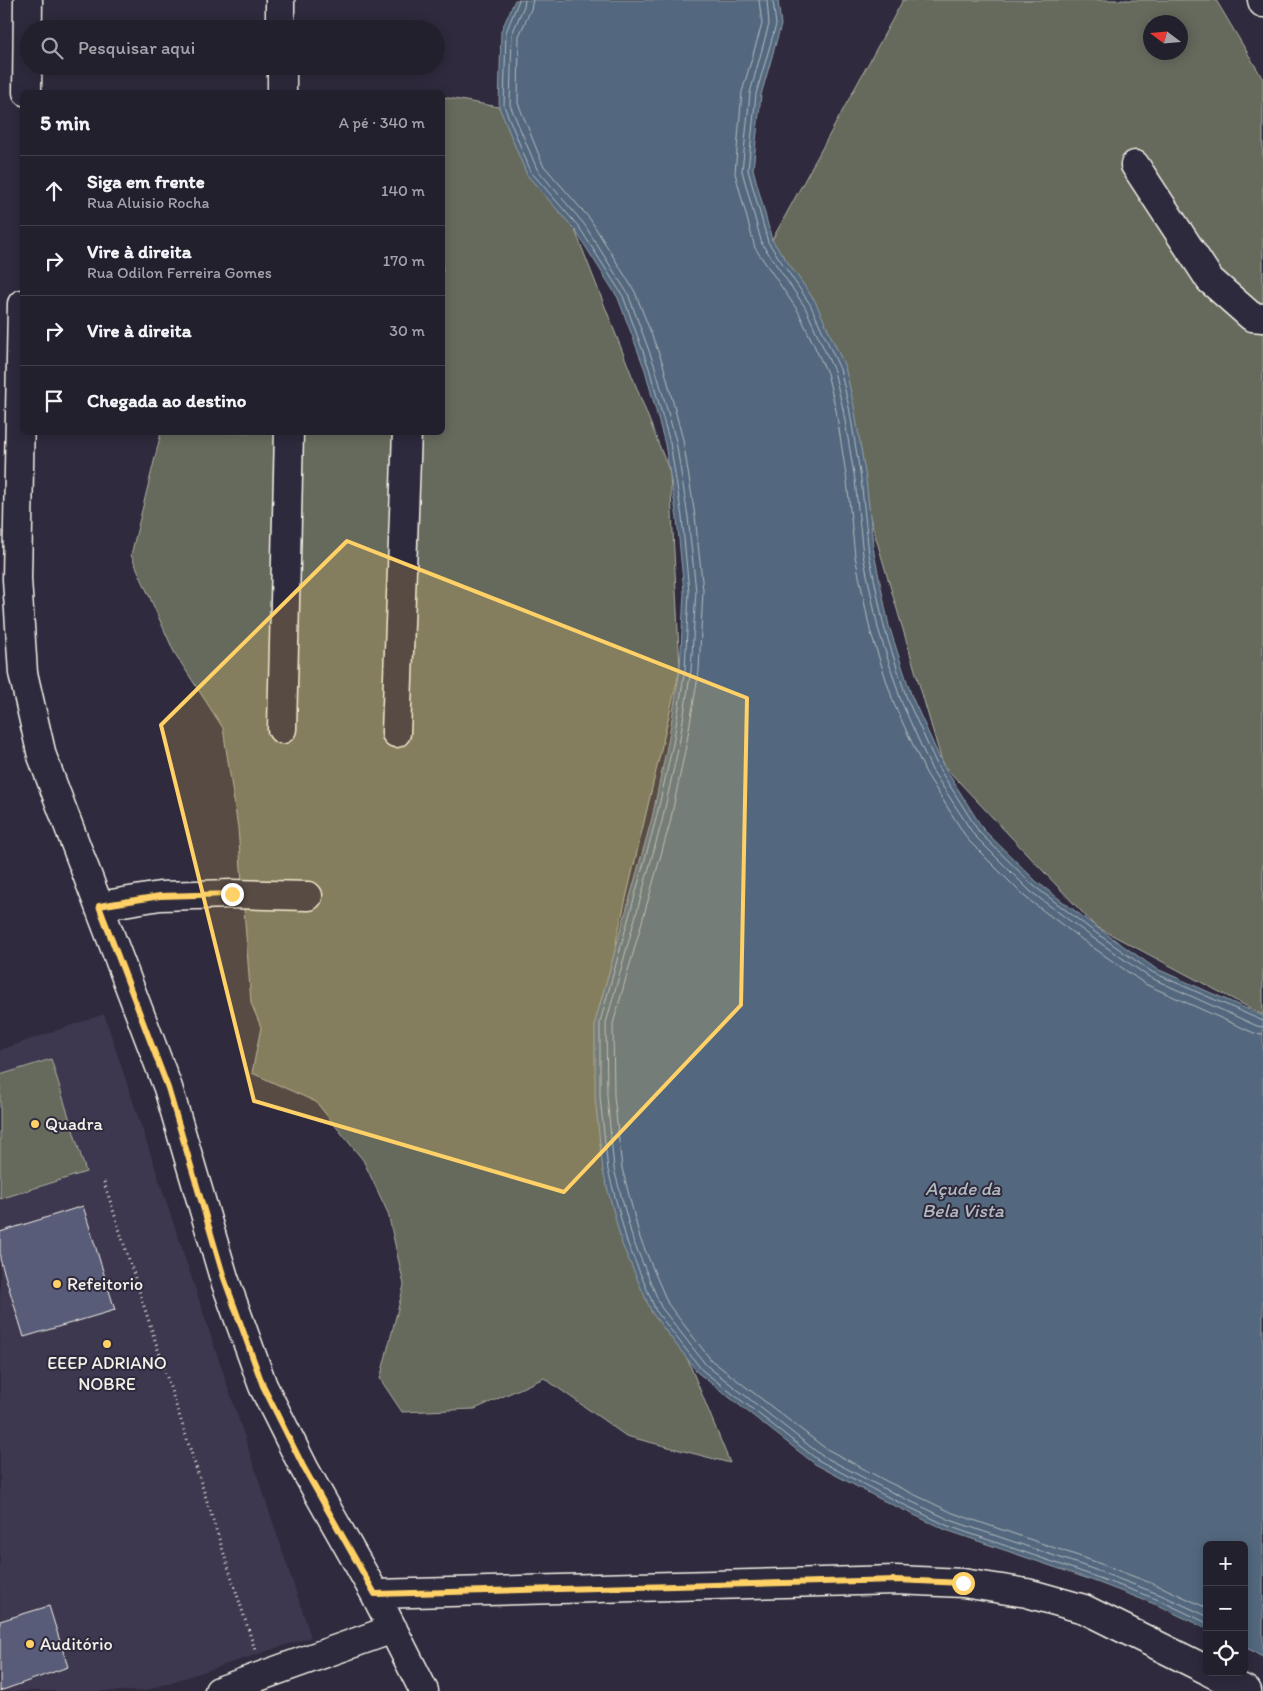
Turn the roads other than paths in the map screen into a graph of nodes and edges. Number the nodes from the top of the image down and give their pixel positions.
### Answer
1 (28, 0) edge
2 (280, 0) edge
3 (28, 20) edge
4 (280, 20) edge
5 (27, 75) edge
6 (282, 75) edge
7 (27, 90) edge
8 (282, 90) edge
9 (1135, 164) dead end
10 (1263, 318) edge
11 (20, 414) edge
12 (289, 435) edge
13 (407, 435) edge
14 (282, 729) dead end
15 (396, 733) dead end
16 (308, 896) dead end
17 (99, 906) junction
18 (375, 1594) junction
19 (393, 1629) junction
20 (1203, 1668) edge
21 (1218, 1676) edge
22 (219, 1691) edge
23 (424, 1691) edge
24 (1247, 1691) edge

1 - 3 street
2 - 4 street
5 - 7 street
6 - 8 street
9 - 10 street
11 - 17 street
12 - 14 street
13 - 15 street
16 - 17 street
17 - 18 street
18 - 19 street
18 - 20 street
19 - 22 street
19 - 23 street
21 - 24 street

